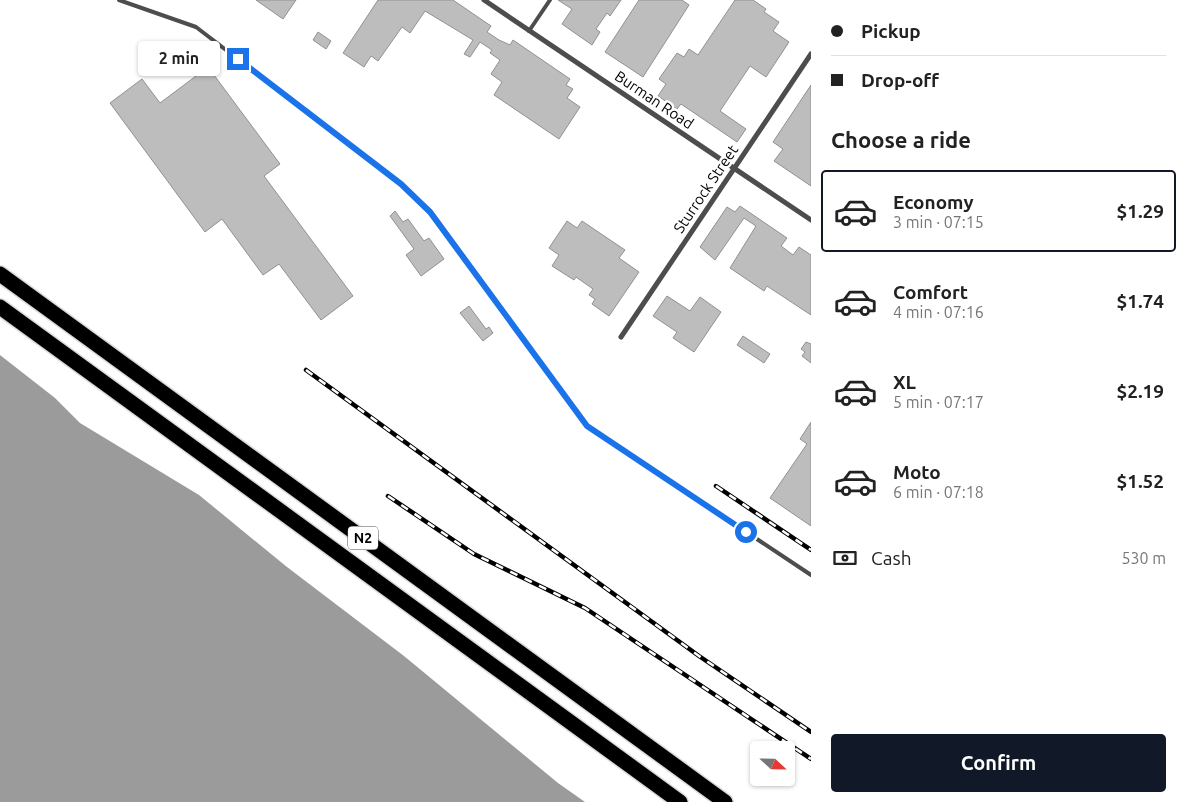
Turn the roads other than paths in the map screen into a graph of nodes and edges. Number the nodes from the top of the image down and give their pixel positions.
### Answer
1 (119, 0) edge
2 (484, 0) edge
3 (550, 0) edge
4 (529, 31) junction
5 (811, 54) edge
6 (734, 169) junction
7 (811, 220) edge
8 (0, 274) edge
9 (0, 307) edge
10 (621, 338) dead end
11 (811, 575) edge
12 (680, 802) edge
13 (725, 802) edge

1 - 11 lane
2 - 4 street, Burman Road
3 - 4 lane
4 - 6 street, Burman Road
5 - 6 street, Sturrock Street
6 - 7 street, Burman Road
6 - 10 street, Sturrock Street
8 - 13 highway, N2
9 - 12 highway, N2

